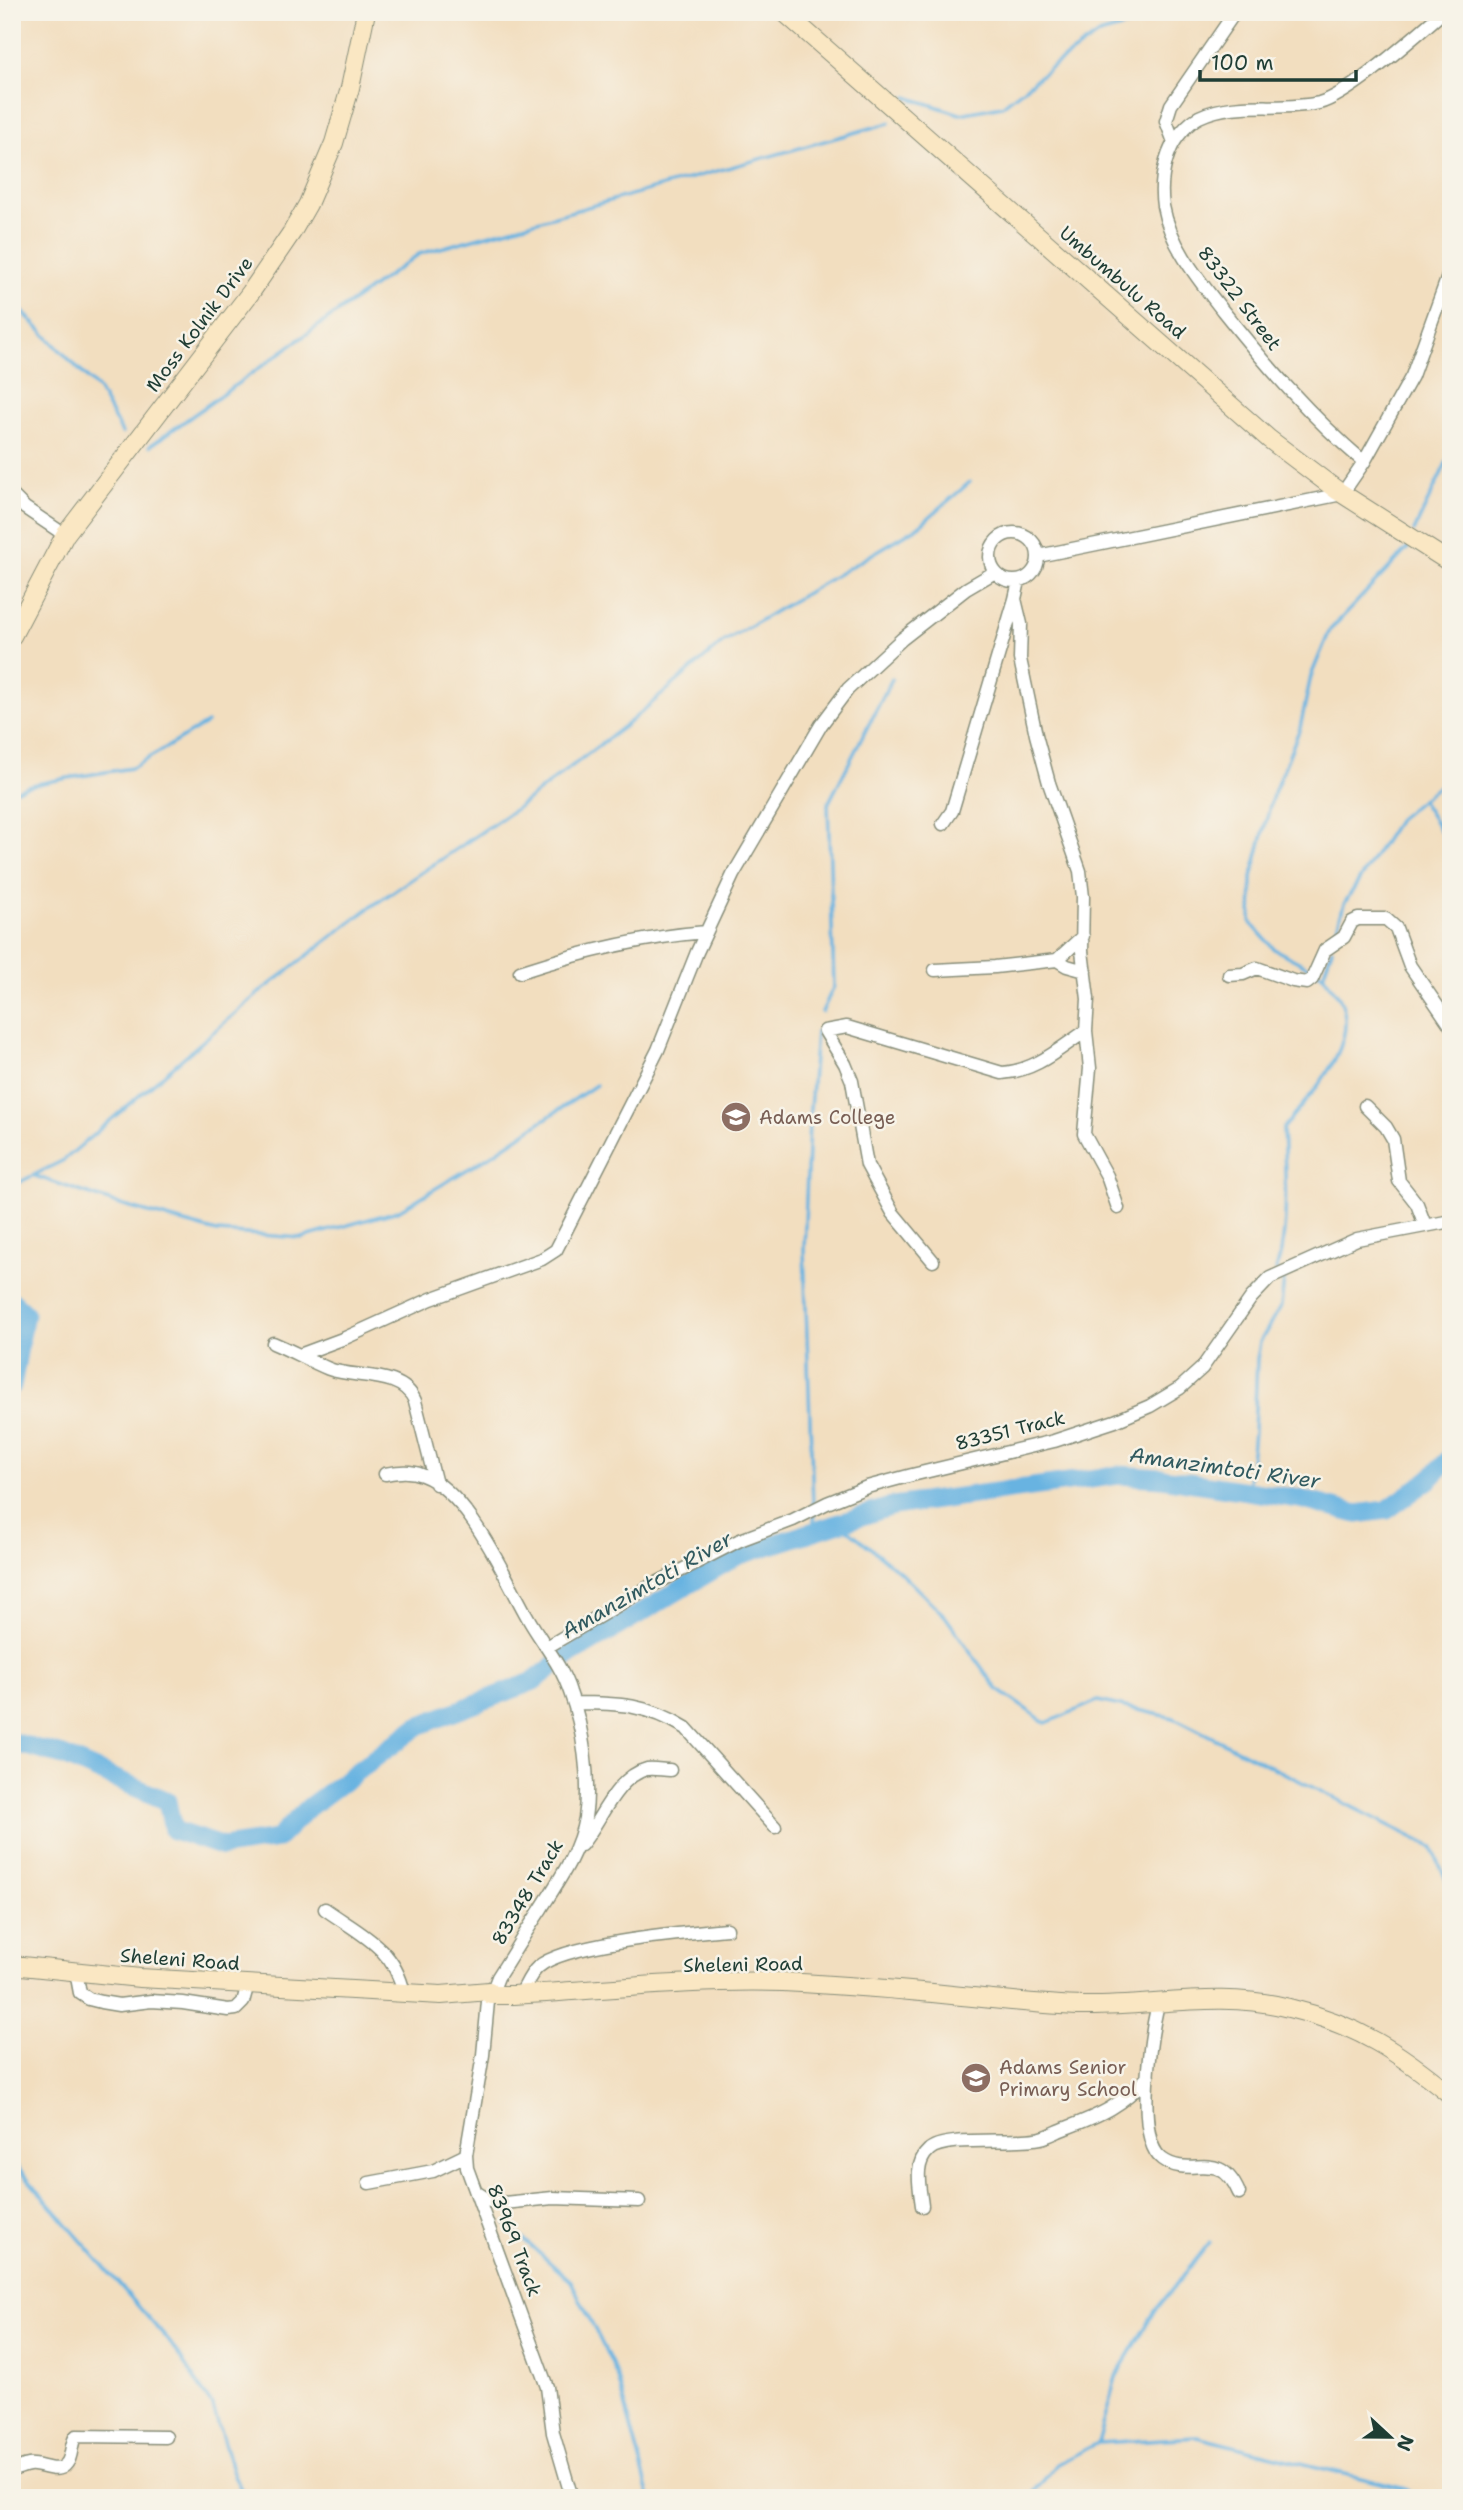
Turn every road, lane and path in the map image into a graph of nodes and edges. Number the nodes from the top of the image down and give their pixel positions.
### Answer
1 (366, 12) edge
2 (784, 12) edge
3 (1235, 12) edge
4 (1443, 12) edge
5 (1174, 142) junction
6 (1451, 268) edge
7 (1364, 462) junction
8 (1342, 494) junction
9 (12, 495) edge
10 (65, 535) junction
11 (1038, 556) junction
12 (1451, 563) edge
13 (995, 572) junction
14 (1019, 581) junction
15 (1016, 599) junction
16 (12, 636) edge
17 (943, 824) dead end
18 (706, 932) junction
19 (1083, 936) junction
20 (1057, 960) junction
21 (935, 970) dead end
22 (1084, 971) junction
23 (520, 972) dead end
24 (1229, 975) dead end
25 (1451, 1026) edge
26 (1086, 1031) junction
27 (1365, 1106) dead end
28 (1118, 1208) dead end
29 (1451, 1221) edge
30 (1425, 1225) junction
31 (933, 1261) dead end
32 (273, 1343) dead end
33 (302, 1354) junction
34 (385, 1474) dead end
35 (436, 1484) junction
36 (551, 1652) junction
37 (574, 1703) junction
38 (670, 1770) dead end
39 (775, 1827) dead end
40 (574, 1853) junction
41 (325, 1909) dead end
42 (727, 1929) dead end
43 (12, 1965) edge
44 (76, 1972) junction
45 (248, 1984) junction
46 (404, 1993) junction
47 (490, 1993) junction
48 (521, 1994) junction
49 (1158, 2003) junction
50 (1148, 2077) junction
51 (1451, 2095) edge
52 (466, 2155) junction
53 (369, 2183) dead end
54 (476, 2192) junction
55 (1239, 2193) dead end
56 (639, 2201) dead end
57 (922, 2206) dead end
58 (166, 2437) dead end
59 (12, 2470) edge
60 (572, 2498) edge

1 - 10 main road, Moss Kolnik Drive
2 - 8 main road, Umbumbulu Road
3 - 5 street
4 - 5 street, 83322 Street
5 - 7 street, 83322 Street
6 - 7 street
7 - 8 street
8 - 11 street
8 - 12 main road, Umbumbulu Road
9 - 10 street
10 - 16 main road, Moss Kolnik Drive
11 - 13 street
11 - 14 street
13 - 14 street
13 - 18 street
14 - 15 street
15 - 17 street
15 - 19 street
18 - 23 street
18 - 33 street
19 - 20 street
19 - 22 street
20 - 21 street
20 - 22 street
22 - 26 street
24 - 25 street
26 - 28 street
26 - 31 street
27 - 30 street
29 - 30 street, 83351 Track
30 - 36 street, 83351 Track
32 - 33 street
33 - 35 street
34 - 35 street, 83348 Track
35 - 36 street, 83348 Track
36 - 37 street, 83348 Track
37 - 39 street
37 - 40 street, 83348 Track
38 - 40 street
40 - 47 street, 83348 Track
41 - 46 street
42 - 48 street
43 - 44 main road, Sheleni Road
44 - 45 main road, Sheleni Road
44 - 45 street
45 - 46 main road, Sheleni Road
46 - 47 main road, Sheleni Road
47 - 48 main road, Sheleni Road
47 - 52 street, 83969 Track
48 - 49 main road, Sheleni Road
49 - 50 street
49 - 51 main road, Sheleni Road
50 - 55 street
50 - 57 street
52 - 53 street
52 - 54 street, 83969 Track
54 - 56 street
54 - 60 street, 83969 Track
58 - 59 street

